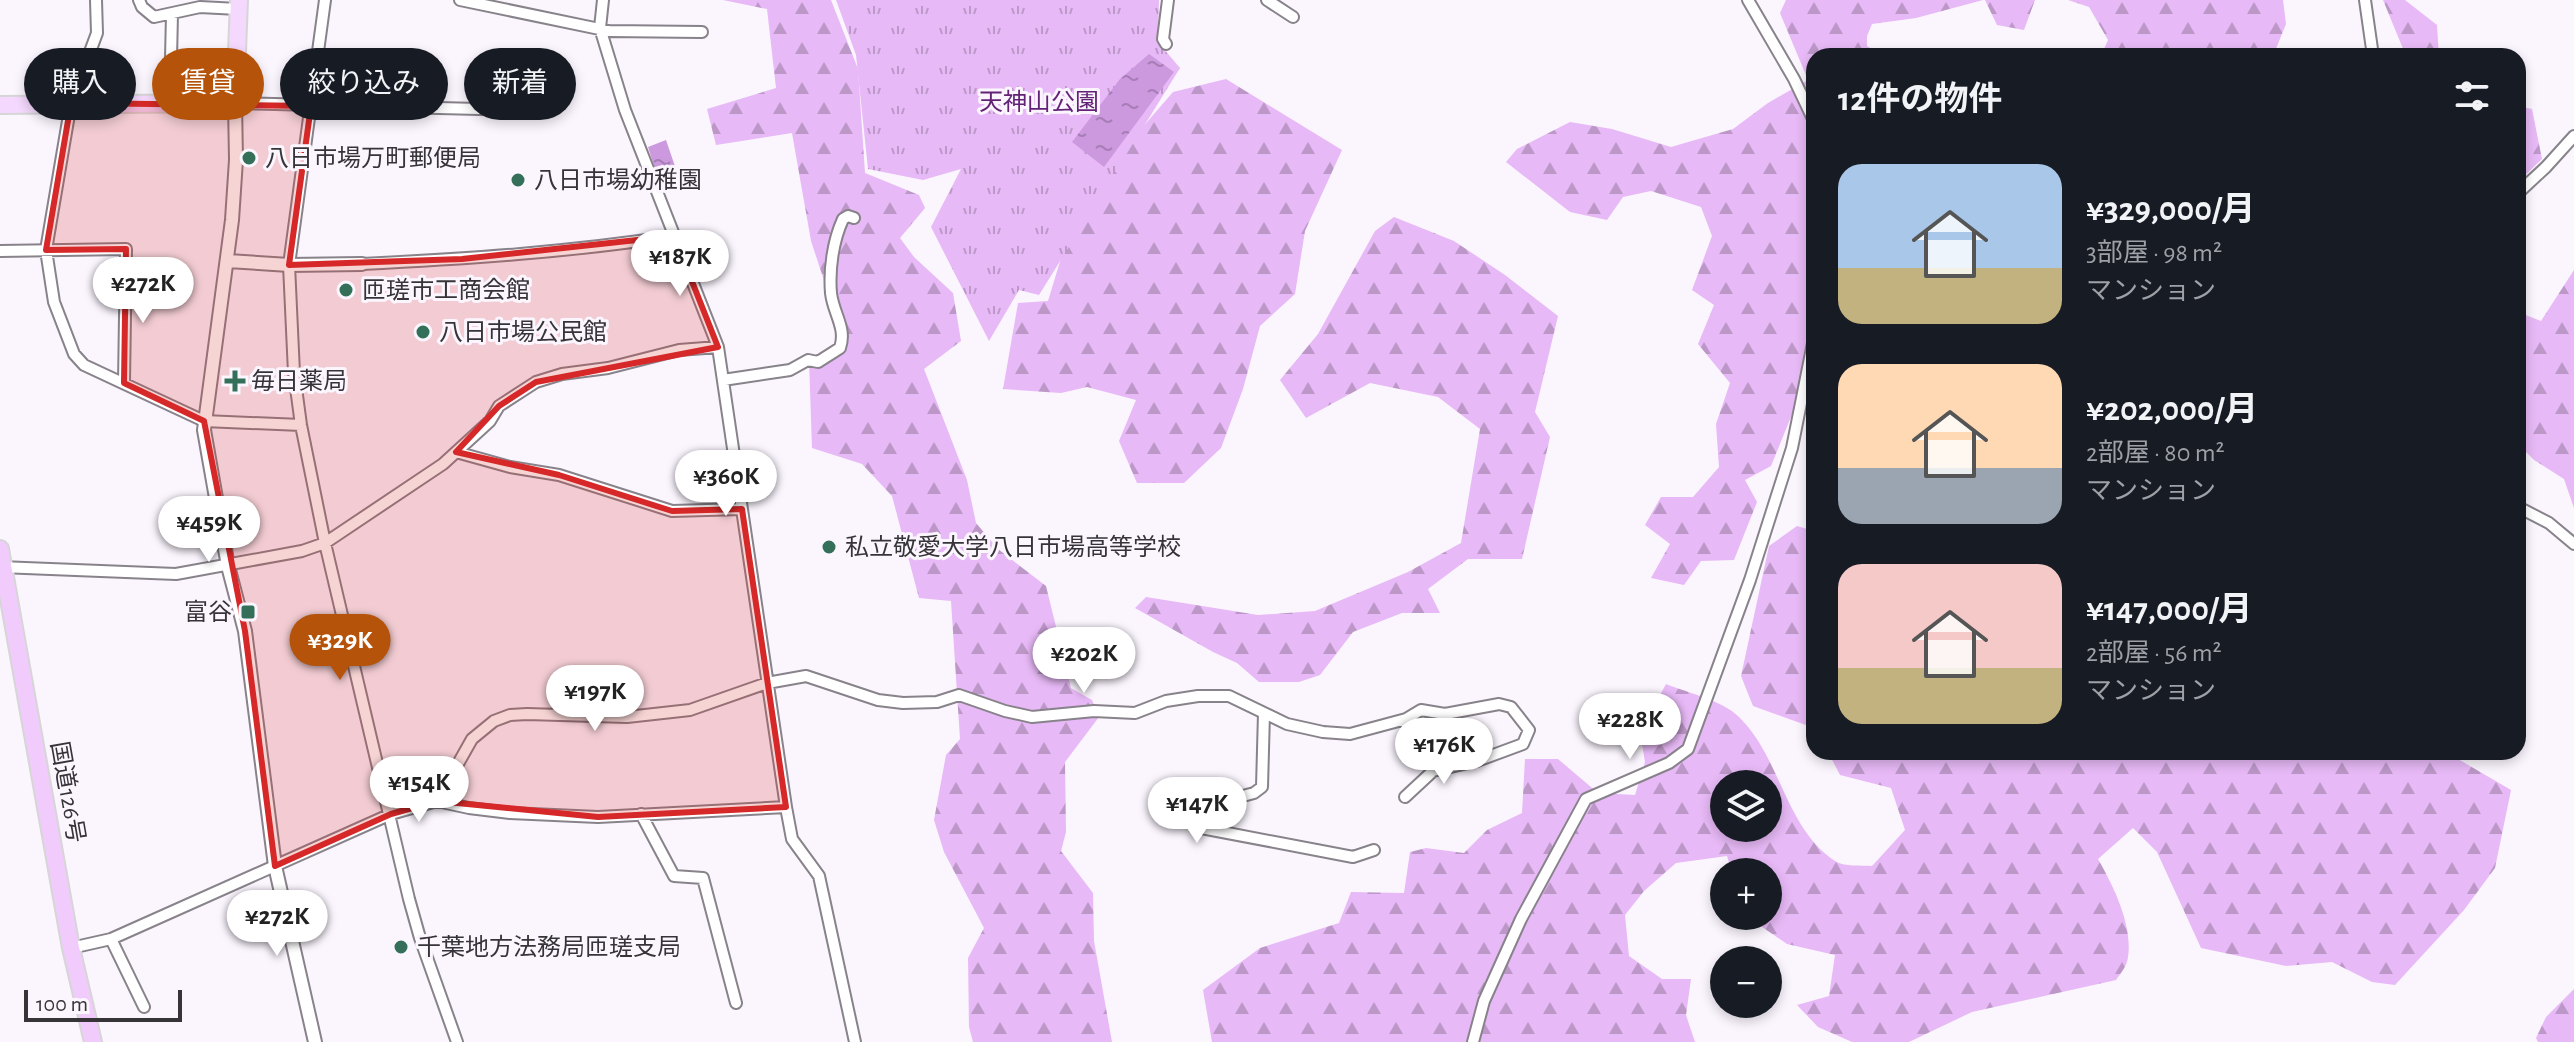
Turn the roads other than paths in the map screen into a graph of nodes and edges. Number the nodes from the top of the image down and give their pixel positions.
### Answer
1 (96, 0) edge
2 (139, 0) edge
3 (325, 0) edge
4 (460, 0) edge
5 (603, 0) edge
6 (1168, 0) edge
7 (1267, 0) edge
8 (1748, 0) edge
9 (2365, 0) edge
10 (472, 2) edge
11 (238, 5) edge
12 (172, 14) junction
13 (1293, 17) dead end
14 (600, 28) junction
15 (702, 32) dead end
16 (1166, 44) dead end
17 (91, 48) edge
18 (171, 48) edge
19 (237, 48) edge
20 (319, 48) edge
21 (2372, 48) edge
22 (24, 104) edge
23 (1806, 104) edge
24 (0, 105) edge
25 (68, 120) edge
26 (235, 120) edge
27 (309, 120) edge
28 (2574, 136) edge
29 (2526, 186) edge
30 (854, 218) dead end
31 (674, 236) junction
32 (46, 250) junction
33 (0, 251) edge
34 (228, 261) junction
35 (362, 264) joint
36 (289, 265) junction
37 (718, 347) junction
38 (1806, 378) edge
39 (723, 380) junction
40 (124, 383) junction
41 (204, 421) junction
42 (301, 425) junction
43 (456, 452) junction
44 (742, 509) junction
45 (2526, 511) edge
46 (325, 543) junction
47 (2574, 544) edge
48 (0, 549) edge
49 (228, 566) junction
50 (2, 568) edge
51 (767, 683) junction
52 (1264, 713) junction
53 (1406, 719) junction
54 (1477, 761) junction
55 (1405, 797) dead end
56 (437, 801) junction
57 (786, 807) junction
58 (391, 814) junction
59 (641, 814) junction
60 (1374, 850) dead end
61 (275, 866) junction
62 (111, 939) junction
63 (71, 948) junction
64 (736, 1003) dead end
65 (144, 1007) dead end
66 (93, 1042) edge
67 (315, 1042) edge
68 (457, 1042) edge
69 (855, 1042) edge
70 (1473, 1042) edge

1 - 17 street
2 - 12 street
3 - 20 street
4 - 10 street
5 - 14 street
6 - 16 street
7 - 13 street
8 - 23 street
9 - 21 street
10 - 14 street
11 - 12 street
11 - 19 main road
12 - 18 street
14 - 15 street
14 - 31 street
22 - 24 main road
25 - 32 street
26 - 34 street
27 - 36 street
28 - 29 street
30 - 39 street
31 - 35 street
31 - 37 street
32 - 33 street
32 - 40 street
32 - 40 street
34 - 36 street
34 - 41 street
35 - 36 street
36 - 42 street
37 - 39 street
37 - 43 street
38 - 70 street
39 - 44 street
40 - 41 street
41 - 42 street
41 - 49 street
42 - 46 street
43 - 44 street
43 - 46 street
44 - 51 street
45 - 47 street
46 - 49 street
46 - 58 street
48 - 50 highway, 国道126号
49 - 50 street
49 - 61 street
50 - 63 highway, 国道126号
51 - 52 street
51 - 56 street
51 - 57 street
52 - 53 street
52 - 60 street
53 - 54 street
53 - 54 street
54 - 55 street
56 - 58 street
56 - 59 street
57 - 59 street
57 - 69 street
58 - 61 street
58 - 68 street
59 - 64 street
61 - 62 street
61 - 67 street
62 - 63 street
62 - 65 street
63 - 66 highway, 国道126号

